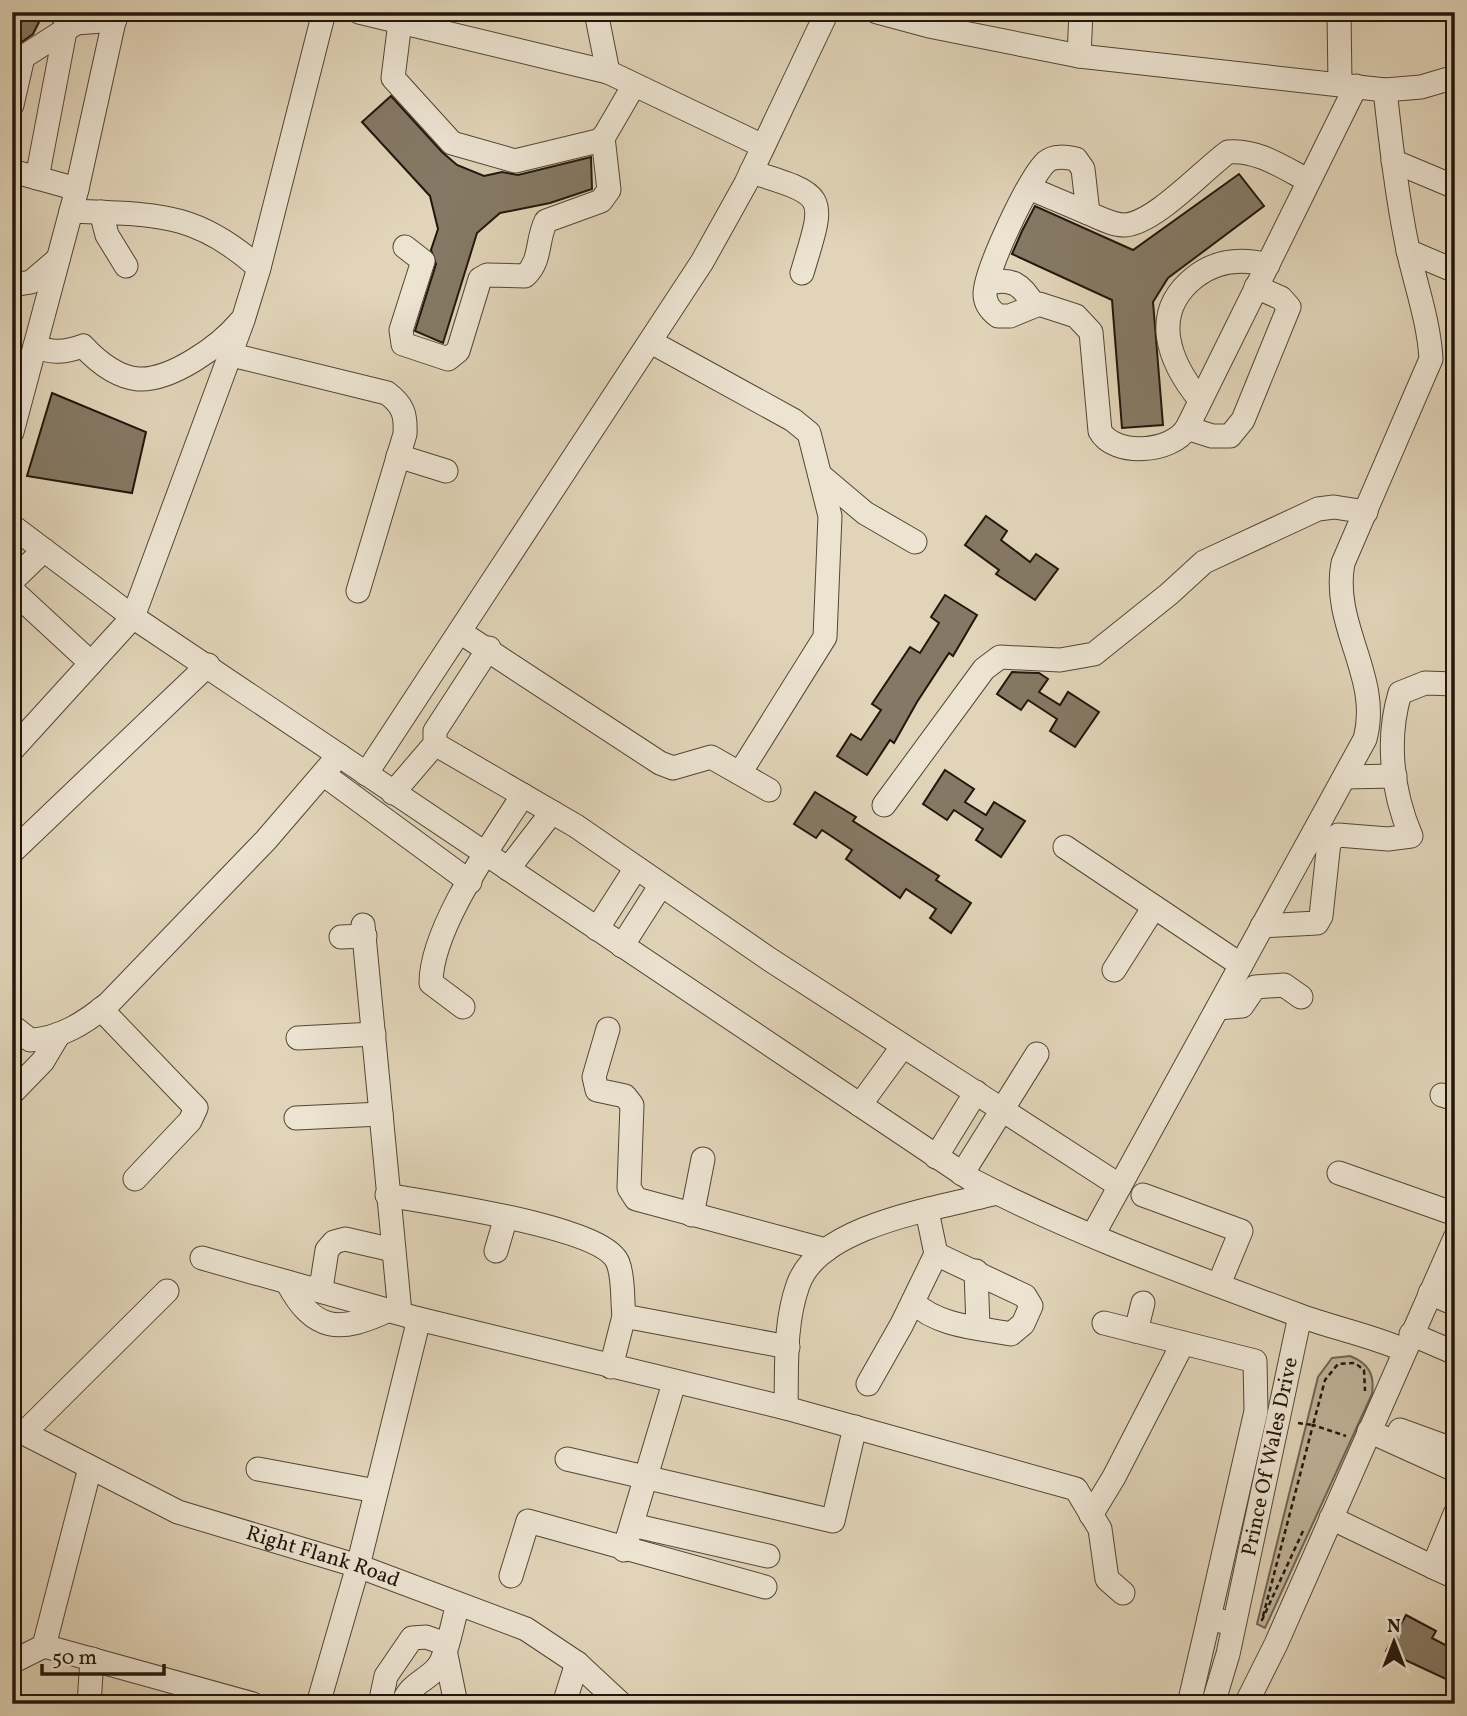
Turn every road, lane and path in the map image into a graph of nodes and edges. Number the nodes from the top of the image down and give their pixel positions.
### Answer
1 (324, 12) edge
2 (359, 12) edge
3 (596, 12) edge
4 (827, 12) edge
5 (877, 12) edge
6 (1081, 12) edge
7 (1339, 12) edge
8 (116, 16) edge
9 (67, 22) edge
10 (400, 22) junction
11 (18, 56) edge
12 (1079, 56) junction
13 (608, 72) junction
14 (1455, 77) edge
15 (634, 85) junction
16 (1348, 85) junction
17 (1385, 90) junction
18 (12, 105) edge
19 (603, 137) junction
20 (763, 146) junction
21 (1393, 161) junction
22 (12, 170) edge
23 (751, 172) junction
24 (37, 178) junction
25 (1309, 181) junction
26 (1455, 187) edge
27 (1029, 188) junction
28 (74, 200) junction
29 (101, 212) junction
30 (1088, 213) junction
31 (405, 247) dead end
32 (1408, 251) junction
33 (58, 259) junction
34 (1268, 265) junction
35 (126, 266) dead end
36 (259, 268) junction
37 (1455, 271) edge
38 (803, 273) dead end
39 (987, 284) junction
40 (12, 285) edge
41 (1256, 287) junction
42 (1034, 306) junction
43 (243, 320) junction
44 (651, 342) junction
45 (35, 346) junction
46 (232, 355) junction
47 (18, 385) edge
48 (1200, 400) junction
49 (1187, 428) junction
50 (12, 432) edge
51 (398, 456) junction
52 (446, 471) dead end
53 (820, 475) junction
54 (1366, 512) junction
55 (12, 526) edge
56 (915, 542) dead end
57 (44, 550) junction
58 (12, 581) edge
59 (12, 590) edge
60 (358, 591) dead end
61 (133, 617) junction
62 (460, 632) junction
63 (489, 648) junction
64 (91, 663) junction
65 (208, 665) junction
66 (1455, 684) edge
67 (435, 744) junction
68 (12, 750) edge
69 (339, 755) junction
70 (740, 773) junction
71 (323, 774) junction
72 (366, 774) junction
73 (1395, 776) junction
74 (1345, 777) junction
75 (769, 790) dead end
76 (393, 793) junction
77 (523, 796) junction
78 (884, 806) dead end
79 (552, 812) junction
80 (1065, 847) dead end
81 (12, 852) edge
82 (486, 854) junction
83 (636, 868) junction
84 (508, 869) junction
85 (470, 883) junction
86 (661, 885) junction
87 (1154, 907) junction
88 (1262, 926) junction
89 (597, 929) junction
90 (341, 937) dead end
91 (622, 946) junction
92 (1241, 965) junction
93 (1114, 970) dead end
94 (1301, 997) dead end
95 (463, 1007) dead end
96 (1217, 1008) junction
97 (101, 1009) junction
98 (12, 1026) edge
99 (608, 1029) dead end
100 (60, 1034) junction
101 (374, 1034) junction
102 (298, 1038) dead end
103 (904, 1046) junction
104 (1037, 1054) dead end
105 (976, 1092) junction
106 (12, 1093) edge
107 (860, 1105) junction
108 (1004, 1110) junction
109 (381, 1114) junction
110 (296, 1118) dead end
111 (936, 1157) junction
112 (703, 1159) dead end
113 (1339, 1173) dead end
114 (962, 1174) junction
115 (135, 1179) dead end
116 (1120, 1186) junction
117 (997, 1193) junction
118 (387, 1195) junction
119 (1143, 1195) dead end
120 (927, 1211) junction
121 (1455, 1214) edge
122 (692, 1215) junction
123 (506, 1217) junction
124 (1093, 1235) junction
125 (1455, 1238) edge
126 (393, 1250) junction
127 (826, 1250) junction
128 (496, 1251) dead end
129 (936, 1254) junction
130 (202, 1258) dead end
131 (976, 1271) junction
132 (288, 1282) junction
133 (1219, 1284) junction
134 (313, 1289) junction
135 (167, 1291) dead end
136 (1430, 1293) junction
137 (913, 1302) junction
138 (1143, 1303) dead end
139 (1455, 1304) edge
140 (402, 1314) junction
141 (624, 1316) junction
142 (1300, 1316) junction
143 (1104, 1323) dead end
144 (978, 1327) junction
145 (1136, 1331) junction
146 (1408, 1342) junction
147 (1183, 1343) junction
148 (788, 1347) junction
149 (1455, 1353) edge
150 (611, 1367) junction
151 (674, 1382) junction
152 (868, 1384) dead end
153 (1363, 1398) dead end
154 (786, 1408) junction
155 (1278, 1419) junction
156 (1313, 1425) junction
157 (1365, 1426) junction
158 (855, 1427) junction
159 (19, 1429) edge
160 (1455, 1450) edge
161 (567, 1459) dead end
162 (90, 1468) junction
163 (258, 1469) dead end
164 (1455, 1470) edge
165 (647, 1478) junction
166 (376, 1491) junction
167 (1455, 1514) edge
168 (1091, 1515) junction
169 (1331, 1518) junction
170 (632, 1525) junction
171 (1303, 1530) dead end
172 (624, 1550) junction
173 (768, 1556) dead end
174 (358, 1566) junction
175 (1433, 1567) junction
176 (511, 1576) dead end
177 (1455, 1577) edge
178 (765, 1587) dead end
179 (1124, 1593) dead end
180 (458, 1604) junction
181 (1209, 1618) junction
182 (1233, 1624) junction
183 (44, 1646) junction
184 (445, 1647) junction
185 (1228, 1654) junction
186 (92, 1659) junction
187 (12, 1662) edge
188 (577, 1663) junction
189 (1255, 1700) edge
190 (89, 1704) edge
191 (253, 1704) edge
192 (318, 1704) edge
193 (380, 1704) edge
194 (403, 1704) edge
195 (456, 1704) edge
196 (564, 1704) edge
197 (621, 1704) edge
198 (1189, 1704) edge
199 (1213, 1704) edge

1 - 36 street
2 - 10 street
3 - 13 street
4 - 20 street
5 - 12 street
6 - 12 street
7 - 16 street
8 - 9 street
8 - 28 street
9 - 11 street
9 - 24 street
10 - 13 street
10 - 19 street
11 - 18 street
12 - 16 street
13 - 15 street
14 - 17 street
15 - 19 street
15 - 20 street
16 - 17 street
16 - 25 street
17 - 21 street
19 - 31 street
20 - 23 street
21 - 26 street
21 - 32 street
22 - 24 street
23 - 38 street
23 - 44 street
24 - 28 street
25 - 30 street
25 - 34 street
27 - 30 street
27 - 30 street
27 - 39 street
28 - 29 street
28 - 33 street
29 - 35 street
29 - 36 street
32 - 37 street
32 - 54 street
33 - 40 street
33 - 45 street
34 - 41 street
34 - 48 street
36 - 43 street
39 - 42 street
39 - 42 street
41 - 48 street
41 - 49 street
42 - 49 street
43 - 45 street
43 - 46 street
44 - 53 street
44 - 62 street
45 - 47 street
46 - 51 street
46 - 61 street
47 - 50 street
48 - 49 street
51 - 52 street
51 - 60 street
53 - 56 street
53 - 70 street
54 - 74 street
54 - 78 street
55 - 57 street
57 - 58 street
57 - 61 street
59 - 64 street
61 - 64 street
61 - 65 street
62 - 63 street
62 - 72 street
63 - 67 street
63 - 70 street
64 - 68 street
65 - 69 street
65 - 81 street
66 - 73 street
67 - 76 street
67 - 77 street
69 - 71 street
69 - 72 street
70 - 75 street
71 - 85 street
71 - 97 street
72 - 76 street
73 - 74 street
73 - 88 street
74 - 88 street
76 - 82 street
77 - 79 street
77 - 82 street
79 - 83 street
79 - 84 street
80 - 87 street
82 - 84 street
82 - 85 street
83 - 86 street
83 - 89 street
84 - 89 street
85 - 95 street
86 - 91 street
86 - 103 street
87 - 92 street
87 - 93 street
88 - 92 street
89 - 91 street
90 - 101 street
91 - 107 street
92 - 96 street
94 - 96 street
96 - 116 street
97 - 100 street
97 - 115 street
98 - 100 street
99 - 122 street
100 - 106 street
101 - 102 street
101 - 109 street
103 - 105 street
103 - 107 street
104 - 108 street
105 - 108 street
105 - 111 street
107 - 111 street
108 - 114 street
108 - 116 street
109 - 110 street
109 - 118 street
111 - 114 street
112 - 122 street
113 - 121 street
114 - 117 street
116 - 124 street
117 - 120 street
117 - 124 street
118 - 123 street
118 - 126 street
119 - 133 street
120 - 127 street
120 - 129 street
122 - 127 street
123 - 128 street
123 - 141 street
124 - 133 street
125 - 136 street
126 - 134 street
126 - 140 street
127 - 148 street
129 - 131 street
129 - 137 street
130 - 132 street
131 - 144 street
131 - 144 street
132 - 134 street
132 - 140 street
133 - 142 street
134 - 140 street
135 - 159 street
136 - 139 street
136 - 146 street
137 - 144 street
137 - 152 street
138 - 145 street
140 - 150 street
140 - 166 street
141 - 148 street
141 - 150 street
142 - 146 street
142 - 155 street, Prince Of Wales Drive
143 - 145 street
145 - 147 street
146 - 149 street
146 - 157 street
147 - 168 street
147 - 181 street
148 - 154 street
150 - 151 street
151 - 154 street
151 - 165 street
153 - 156 path
154 - 158 street
155 - 156 path
155 - 182 street, Prince Of Wales Drive
156 - 157 path
156 - 171 path
157 - 160 street
157 - 164 street
157 - 169 street
158 - 165 street
158 - 168 street
159 - 162 street, Right Flank Road
161 - 165 street
162 - 174 street, Right Flank Road
162 - 183 street
163 - 166 street
165 - 170 street
166 - 174 street
167 - 175 street
168 - 179 street
169 - 175 street
169 - 189 street
170 - 172 street
170 - 173 street
172 - 176 street
172 - 178 street
174 - 180 street, Right Flank Road
174 - 192 street
175 - 177 street
180 - 184 street
180 - 188 street, Right Flank Road
181 - 182 street
181 - 198 street
182 - 185 street, Prince Of Wales Drive
183 - 186 street
183 - 187 street
184 - 193 street
184 - 194 street
184 - 195 street
185 - 189 street
185 - 199 street, Prince Of Wales Drive
186 - 190 street
186 - 191 street
188 - 196 street
188 - 197 street, Right Flank Road

